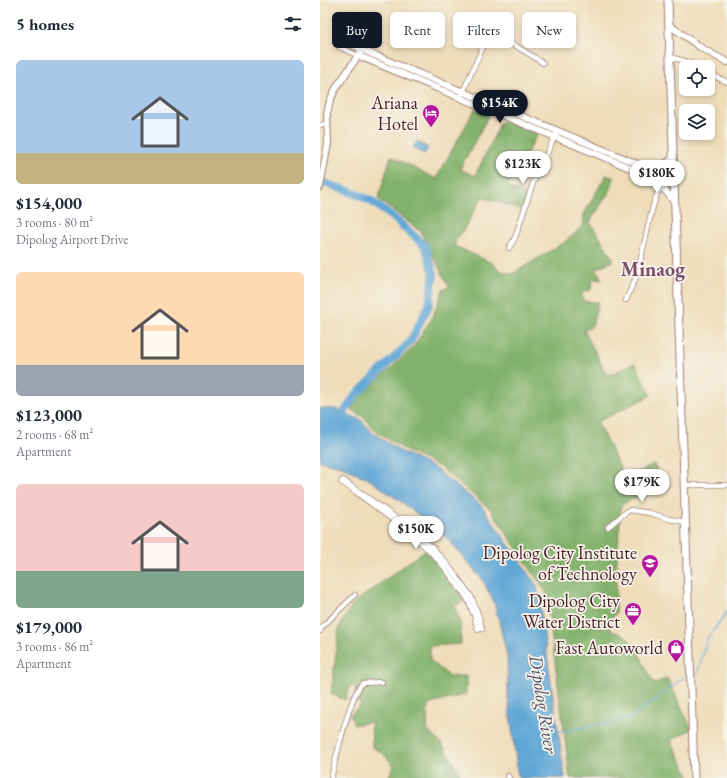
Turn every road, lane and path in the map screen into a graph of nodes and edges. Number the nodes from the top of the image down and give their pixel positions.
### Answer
1 (668, 0) edge
2 (669, 25) junction
3 (670, 57) junction
4 (681, 60) edge
5 (727, 62) edge
6 (543, 63) dead end
7 (715, 76) edge
8 (727, 82) edge
9 (462, 95) junction
10 (328, 124) junction
11 (320, 125) edge
12 (556, 134) junction
13 (673, 158) junction
14 (650, 168) junction
15 (648, 175) junction
16 (320, 186) edge
17 (662, 187) junction
18 (674, 203) junction
19 (509, 248) dead end
20 (626, 300) dead end
21 (342, 481) dead end
22 (685, 485) junction
23 (727, 485) edge
24 (686, 522) junction
25 (608, 527) dead end
26 (355, 595) dead end
27 (480, 630) dead end
28 (320, 631) edge
29 (382, 682) dead end
30 (331, 778) edge
31 (694, 778) edge

1 - 2 highway
2 - 3 highway
2 - 5 main road
3 - 4 street
3 - 13 highway
6 - 9 street
7 - 8 street
9 - 10 main road
9 - 12 main road
10 - 11 street
10 - 16 main road
12 - 14 main road
12 - 15 main road
12 - 19 street
13 - 14 main road
13 - 18 highway
14 - 15 main road
15 - 17 main road
17 - 18 main road
17 - 20 street
18 - 22 highway
21 - 27 street
22 - 23 street
22 - 24 highway
24 - 25 street
24 - 31 highway
26 - 28 street
29 - 30 street

